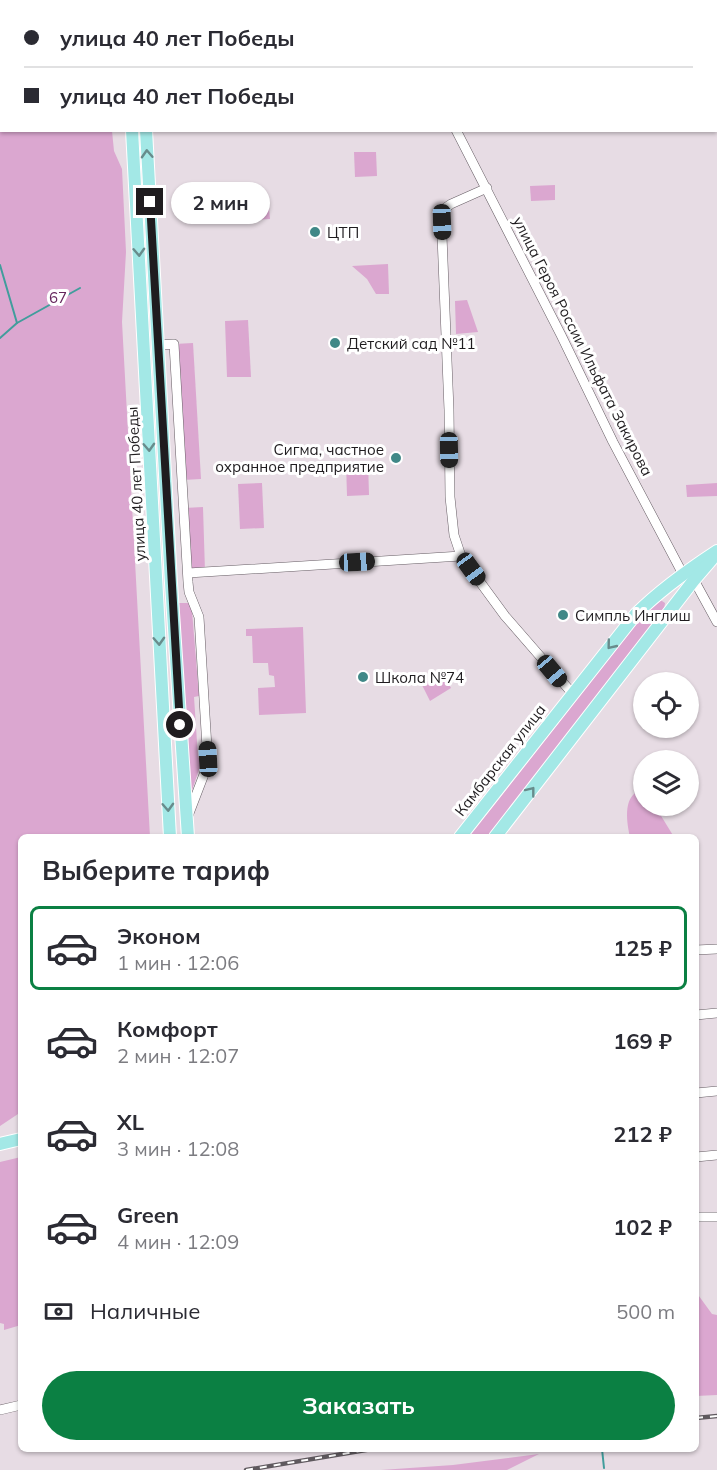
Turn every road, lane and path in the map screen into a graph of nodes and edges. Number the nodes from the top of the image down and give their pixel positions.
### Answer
1 (132, 132) edge
2 (146, 132) edge
3 (457, 132) edge
4 (486, 188) junction
5 (157, 345) junction
6 (185, 521) junction
7 (167, 522) junction
8 (717, 553) edge
9 (461, 556) junction
10 (188, 573) junction
11 (682, 574) junction
12 (692, 583) junction
13 (655, 595) junction
14 (667, 614) junction
15 (717, 622) edge
16 (572, 693) junction
17 (187, 820) junction
18 (170, 834) edge
19 (188, 834) edge
20 (462, 834) edge
21 (497, 834) edge
22 (717, 949) edge
23 (699, 950) edge
24 (717, 1013) edge
25 (699, 1015) edge
26 (717, 1091) edge
27 (699, 1094) edge
28 (18, 1140) edge
29 (0, 1144) edge
30 (717, 1155) edge
31 (699, 1157) edge
32 (699, 1217) edge
33 (717, 1217) edge
34 (18, 1406) edge
35 (0, 1410) edge

1 -> 18 main road, улица 40 лет Победы
5 -> 2 main road, улица 40 лет Победы
3 - 4 street, улица Героя России Ильфата Закирова
4 - 9 street
4 - 11 street, улица Героя России Ильфата Закирова
5 - 6 street
5 - 7 main road, улица 40 лет Победы
6 - 7 street
6 - 10 street
7 - 17 main road, улица 40 лет Победы
8 - 11 main road, Камбарская улица
8 - 12 main road, Камбарская улица
9 - 10 street
9 - 16 street
10 - 17 street
11 - 12 street, улица Героя России Ильфата Закирова
11 - 13 main road, Камбарская улица
12 - 14 main road, Камбарская улица
12 - 15 street, улица Героя России Ильфата Закирова
13 - 14 main road
13 -> 16 main road, Камбарская улица
21 -> 14 main road, Камбарская улица
16 - 20 main road, Камбарская улица
17 - 19 main road, улица 40 лет Победы
22 - 23 street
24 - 25 street
26 - 27 street
28 - 29 main road
30 - 31 street
32 - 33 street
34 - 35 street

